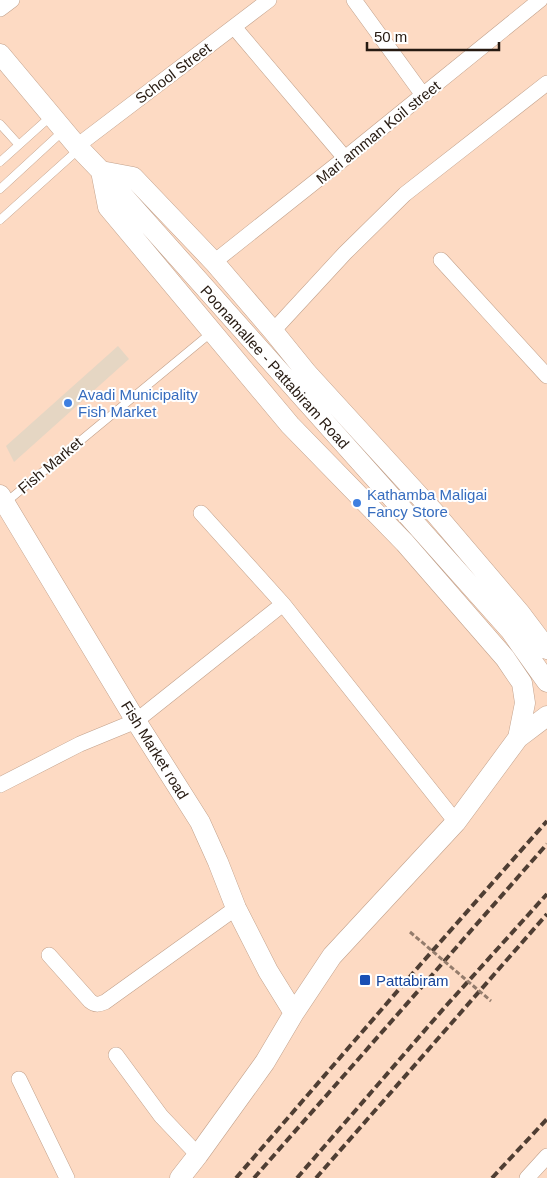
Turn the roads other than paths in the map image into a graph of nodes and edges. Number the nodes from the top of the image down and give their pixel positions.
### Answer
1 (12, 0) edge
2 (269, 0) edge
3 (354, 0) edge
4 (540, 0) edge
5 (0, 9) edge
6 (234, 27) junction
7 (0, 54) edge
8 (547, 84) edge
9 (423, 96) junction
10 (58, 123) junction
11 (0, 124) edge
12 (19, 145) junction
13 (78, 148) junction
14 (346, 158) junction
15 (0, 162) edge
16 (100, 171) junction
17 (0, 189) edge
18 (0, 220) edge
19 (441, 260) dead end
20 (214, 262) junction
21 (273, 331) junction
22 (212, 332) junction
23 (547, 376) edge
24 (2, 499) edge
25 (202, 513) dead end
26 (283, 604) junction
27 (547, 649) edge
28 (547, 682) edge
29 (547, 716) edge
30 (136, 721) junction
31 (518, 738) junction
32 (0, 785) edge
33 (456, 822) junction
34 (236, 908) junction
35 (49, 955) dead end
36 (294, 1014) junction
37 (116, 1055) dead end
38 (19, 1079) dead end
39 (198, 1155) junction
40 (547, 1156) edge
41 (67, 1178) edge
42 (180, 1178) edge
43 (527, 1178) edge

1 - 5 street
2 - 6 street, School Street
3 - 9 street
4 - 9 street, Mari amman Koil street
6 - 13 street, School Street
6 - 14 street
7 - 10 street, Poonamallee - Pattabiram Road
8 - 21 street
9 - 14 street, Mari amman Koil street
10 - 12 lane
10 - 13 street, Poonamallee - Pattabiram Road
10 - 17 lane
11 - 12 lane
12 - 15 lane
13 - 16 street, Poonamallee - Pattabiram Road
13 - 18 lane
14 - 20 street, Mari amman Koil street
16 - 20 street
16 - 22 street
16 - 28 street, Poonamallee - Pattabiram Road
19 - 23 street
20 - 21 street
21 - 27 street
22 - 24 lane, Fish Market
22 - 31 street
24 - 30 street, Fish Market road
25 - 26 street
26 - 30 street
26 - 33 street
29 - 31 street
30 - 32 street
30 - 34 street, Fish Market road
31 - 33 street
33 - 36 street
34 - 35 street
34 - 36 street, Fish Market road
36 - 39 street
37 - 39 street
38 - 41 street
39 - 42 street
40 - 43 street

